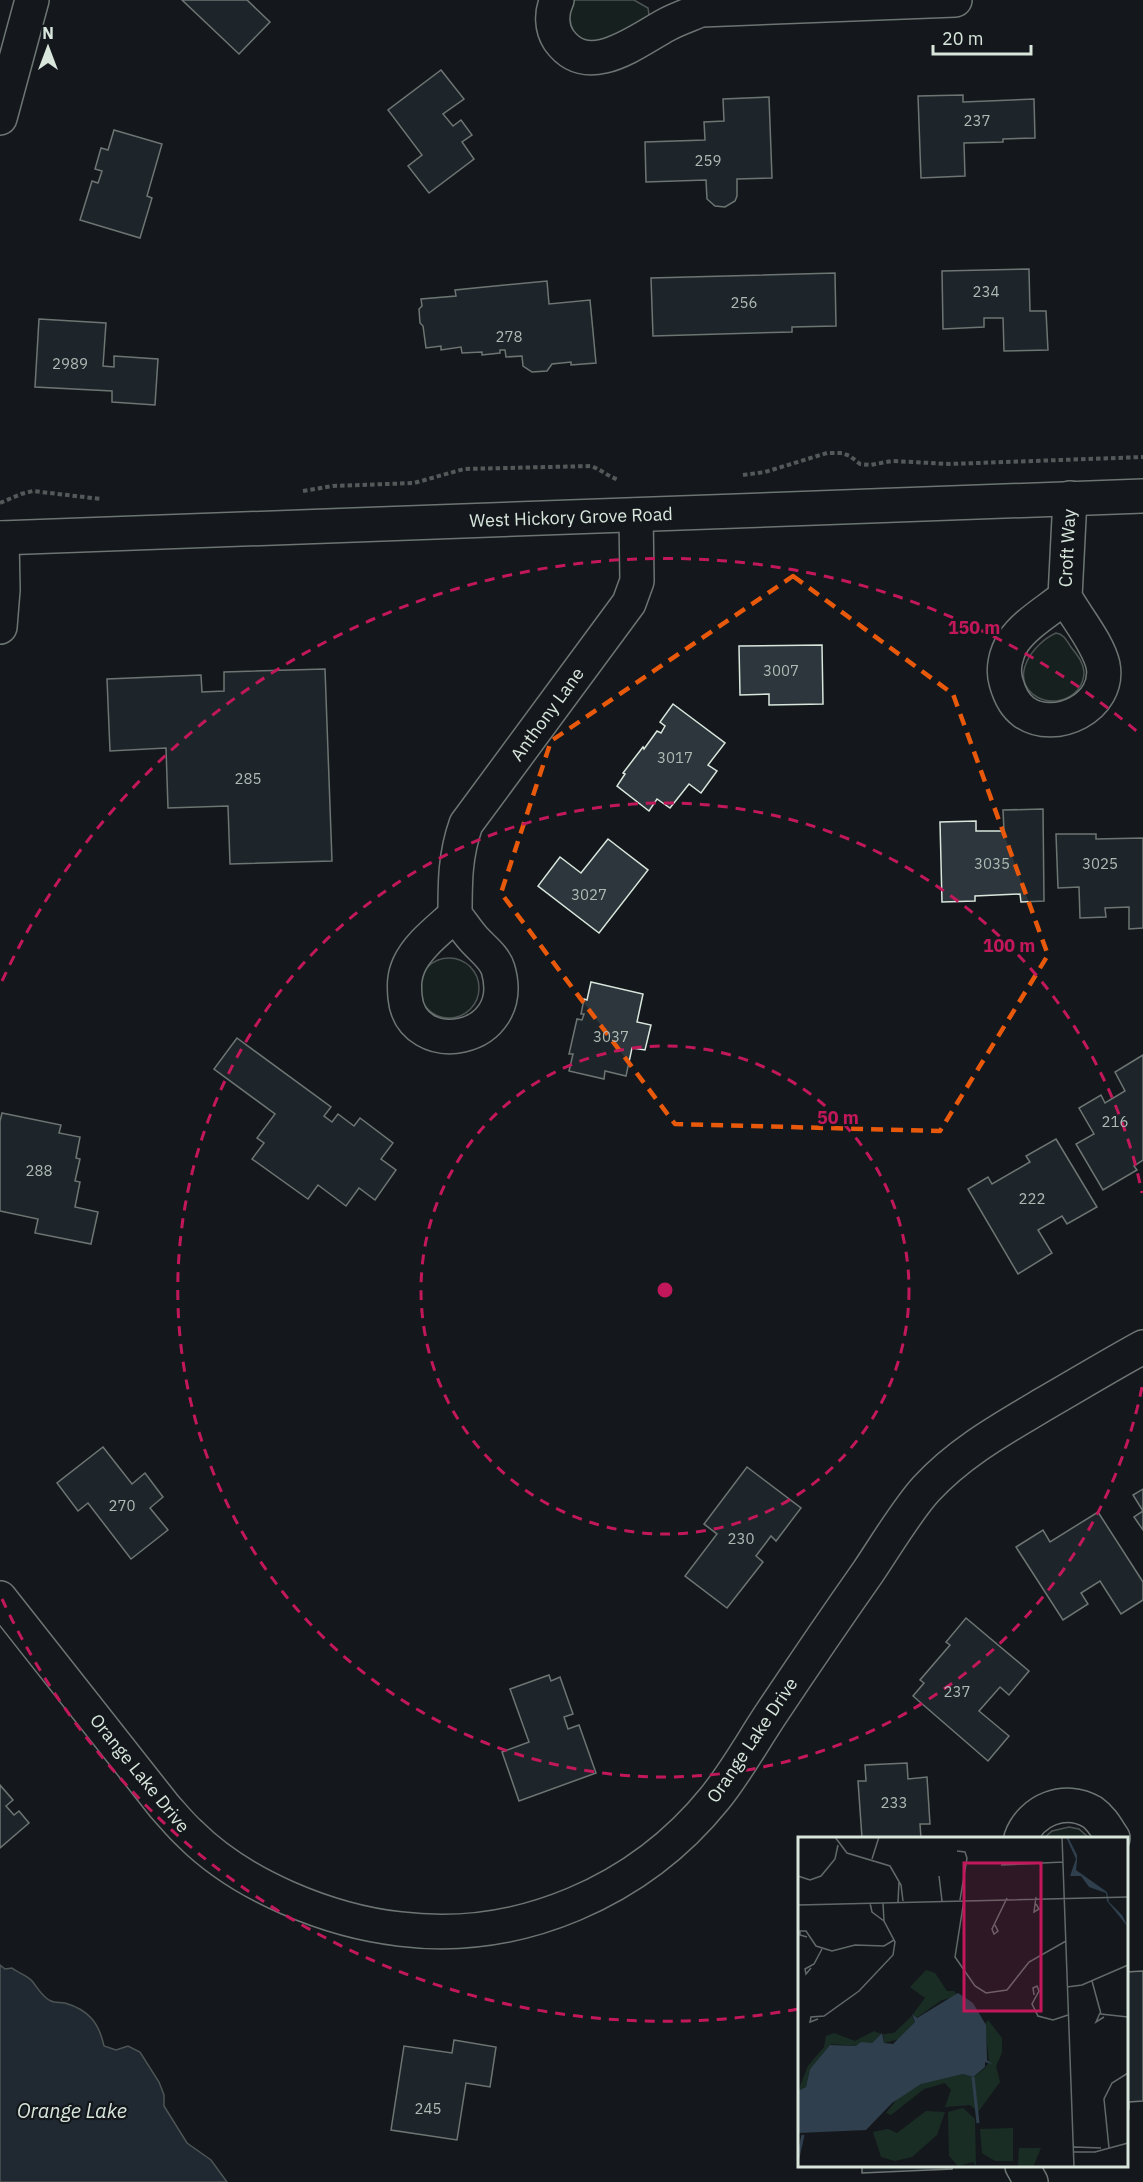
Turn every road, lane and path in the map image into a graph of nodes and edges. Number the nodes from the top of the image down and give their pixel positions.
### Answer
1 (32, 0) edge
2 (557, 0) edge
3 (955, 0) edge
4 (687, 5) edge
5 (0, 118) edge
6 (1143, 457) edge
7 (739, 476) dead end
8 (629, 481) dead end
9 (300, 492) dead end
10 (1143, 496) edge
11 (1070, 498) junction
12 (106, 501) dead end
13 (0, 503) edge
14 (636, 515) junction
15 (1, 538) edge
16 (1065, 597) dead end
17 (0, 627) edge
18 (456, 915) dead end
19 (1143, 1347) edge
20 (0, 1598) edge
21 (1022, 1837) edge
22 (1112, 1837) edge
23 (1023, 2167) edge
24 (1031, 2182) edge

1 - 5 street
2 - 4 street
3 - 4 street
6 - 7 path
8 - 9 path
10 - 11 street, West Hickory Grove Road
11 - 14 street, West Hickory Grove Road
11 - 16 street, Croft Way
12 - 13 path
14 - 15 street, West Hickory Grove Road
14 - 18 street, Anthony Lane
15 - 17 street
19 - 20 street, Orange Lake Drive
21 - 22 street
23 - 24 street

